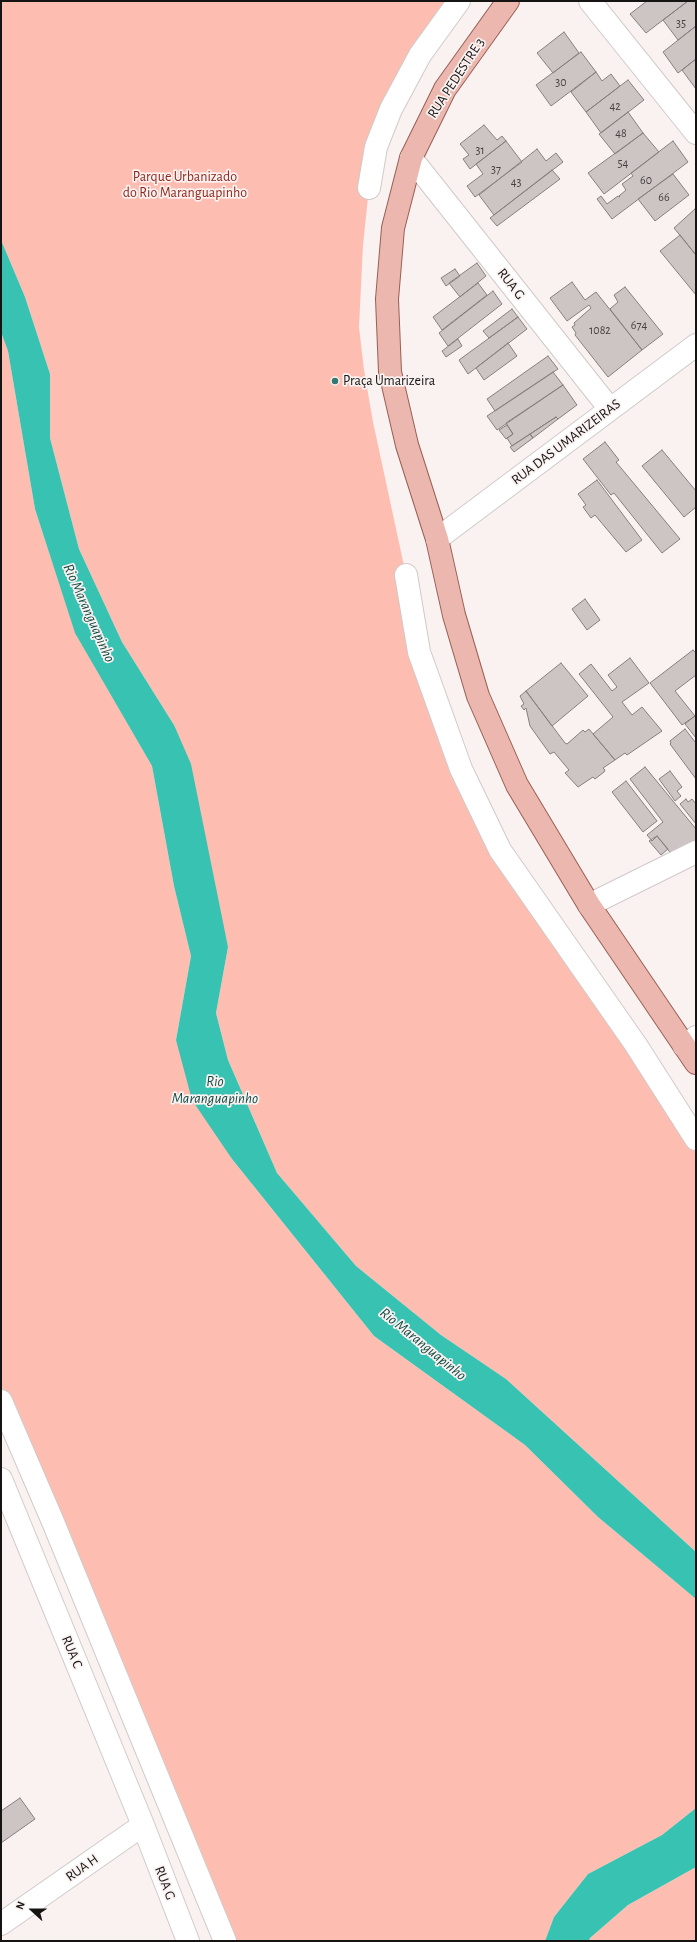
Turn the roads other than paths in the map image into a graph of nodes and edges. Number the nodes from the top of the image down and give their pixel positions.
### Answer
1 (459, 1) edge
2 (508, 1) edge
3 (590, 1) edge
4 (696, 133) edge
5 (411, 158) junction
6 (369, 188) dead end
7 (696, 345) edge
8 (610, 409) junction
9 (437, 539) junction
10 (406, 575) dead end
11 (696, 852) edge
12 (589, 905) junction
13 (692, 1049) edge
14 (696, 1139) edge
15 (1, 1401) edge
16 (1, 1479) edge
17 (142, 1825) junction
18 (1, 1924) edge
19 (188, 1941) edge
20 (225, 1941) edge

1 - 6 street
2 - 5 main road, RUA PEDESTRE 3
3 - 4 street
5 - 8 street, RUA G
5 - 9 main road, RUA PEDESTRE 3
7 - 8 street, RUA DAS UMARIZEIRAS
8 - 9 street, RUA DAS UMARIZEIRAS
9 - 12 main road, RUA PEDESTRE 3
10 - 14 street
11 - 12 street
12 - 13 main road, RUA PEDESTRE 3
15 - 20 street
16 - 17 street, RUA C
17 - 18 street, RUA H
17 - 19 street, RUA G

